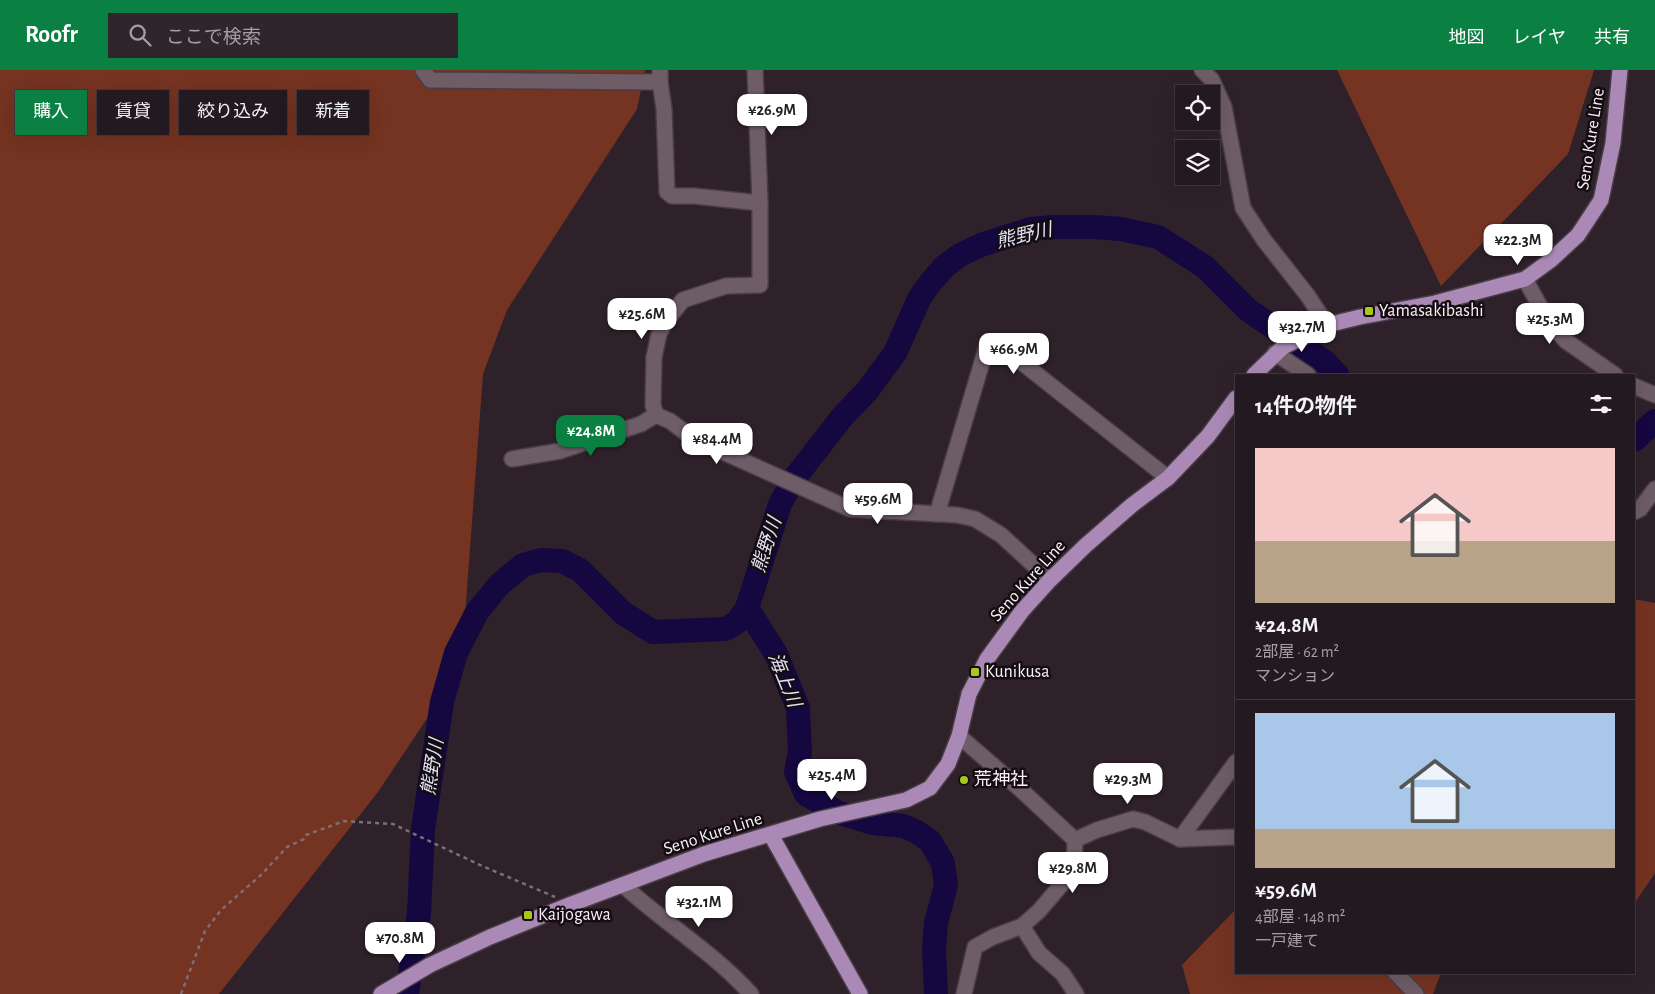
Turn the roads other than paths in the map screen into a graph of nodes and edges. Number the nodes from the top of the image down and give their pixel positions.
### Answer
1 (423, 70) edge
2 (755, 70) edge
3 (1202, 70) edge
4 (1620, 70) edge
5 (660, 76) edge
6 (760, 203) junction
7 (1525, 280) junction
8 (1327, 325) junction
9 (1279, 350) junction
10 (1255, 374) edge
11 (1307, 374) edge
12 (1614, 374) edge
13 (1635, 386) edge
14 (1655, 395) edge
15 (1235, 399) edge
16 (656, 415) junction
17 (512, 459) dead end
18 (1168, 478) junction
19 (1655, 489) edge
20 (1635, 512) edge
21 (937, 514) junction
22 (1050, 580) junction
23 (959, 736) junction
24 (1235, 763) edge
25 (772, 834) junction
26 (1235, 837) edge
27 (1180, 839) junction
28 (1075, 840) junction
29 (623, 884) junction
30 (1022, 926) junction
31 (1397, 974) edge
32 (383, 992) edge
33 (751, 994) edge
34 (860, 994) edge
35 (964, 994) edge
36 (1076, 994) edge
37 (1416, 994) edge

1 - 5 street
2 - 6 street
3 - 8 street
4 - 7 main road, Seno Kure Line
5 - 6 street
6 - 16 street
7 - 8 main road, Seno Kure Line
7 - 12 street
8 - 9 main road, Seno Kure Line
9 - 10 main road, Seno Kure Line
9 - 11 street
13 - 14 street
15 - 18 main road, Seno Kure Line
16 - 17 street
16 - 21 street
18 - 21 street
18 - 22 main road, Seno Kure Line
19 - 20 street
21 - 22 street
22 - 23 main road, Seno Kure Line
23 - 25 main road, Seno Kure Line
23 - 28 street
24 - 27 street
25 - 29 main road, Seno Kure Line
25 - 34 main road
26 - 27 street
27 - 28 street
28 - 30 street
29 - 32 main road, Seno Kure Line
29 - 33 street
30 - 35 street
30 - 36 street
31 - 37 street

